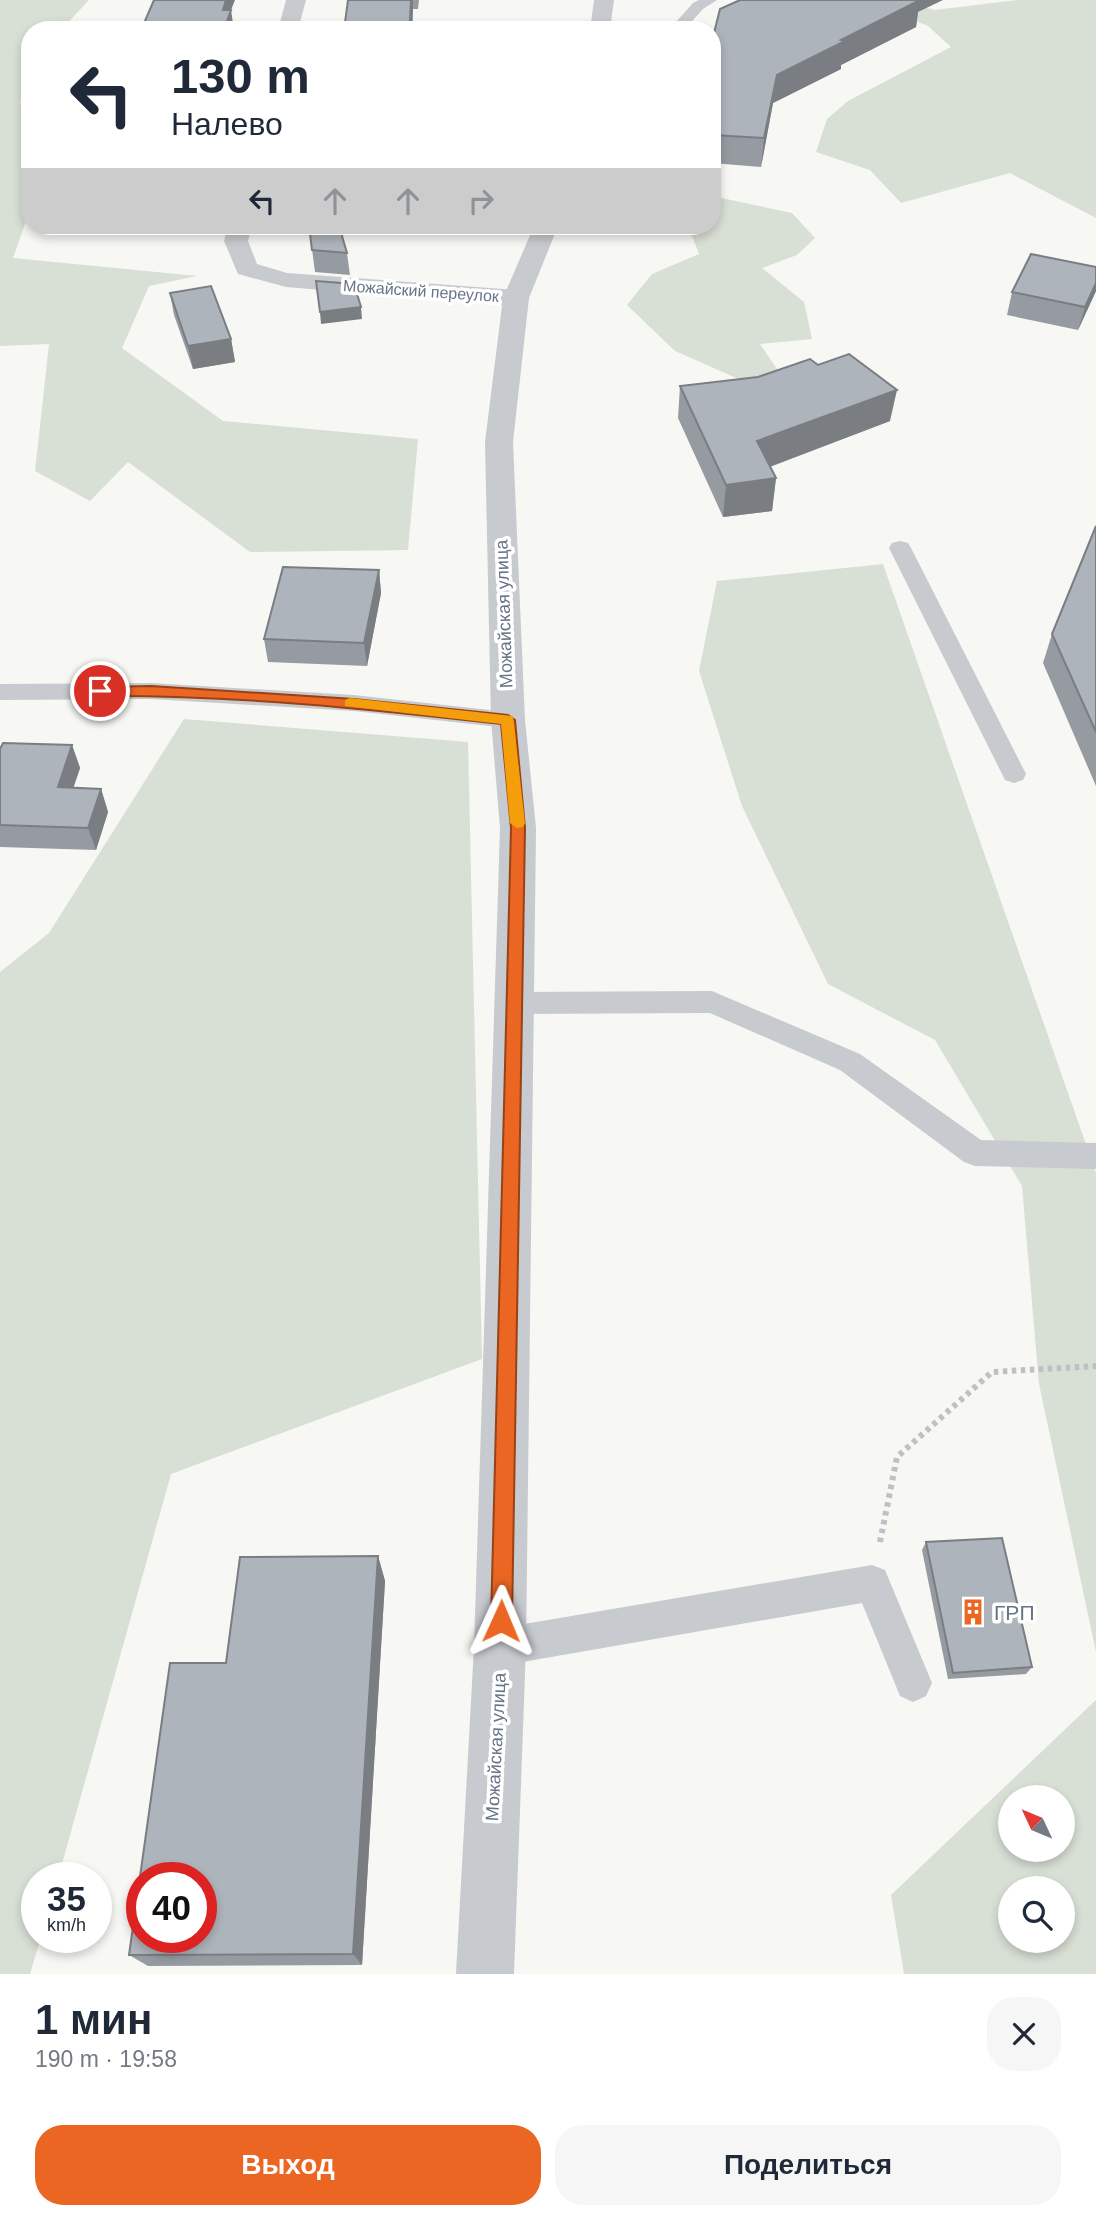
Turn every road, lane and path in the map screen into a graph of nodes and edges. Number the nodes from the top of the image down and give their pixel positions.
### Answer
1 (296, 0) edge
2 (604, 0) edge
3 (710, 0) edge
4 (290, 21) edge
5 (601, 21) edge
6 (684, 21) edge
7 (238, 235) edge
8 (542, 235) edge
9 (516, 298) junction
10 (900, 548) dead end
11 (0, 692) edge
12 (508, 720) junction
13 (1014, 774) dead end
14 (515, 1003) junction
15 (1096, 1156) edge
16 (1096, 1366) edge
17 (872, 1583) junction
18 (500, 1647) junction
19 (913, 1683) dead end
20 (485, 1974) edge

1 - 4 street
2 - 5 street
3 - 6 lane
7 - 9 street, Можайский переулок
8 - 9 street, Можайская улица
9 - 12 street, Можайская улица
10 - 13 lane
11 - 12 lane
12 - 14 street, Можайская улица
14 - 15 lane
14 - 18 street, Можайская улица
16 - 17 path
17 - 18 lane
17 - 19 lane
18 - 20 street, Можайская улица

